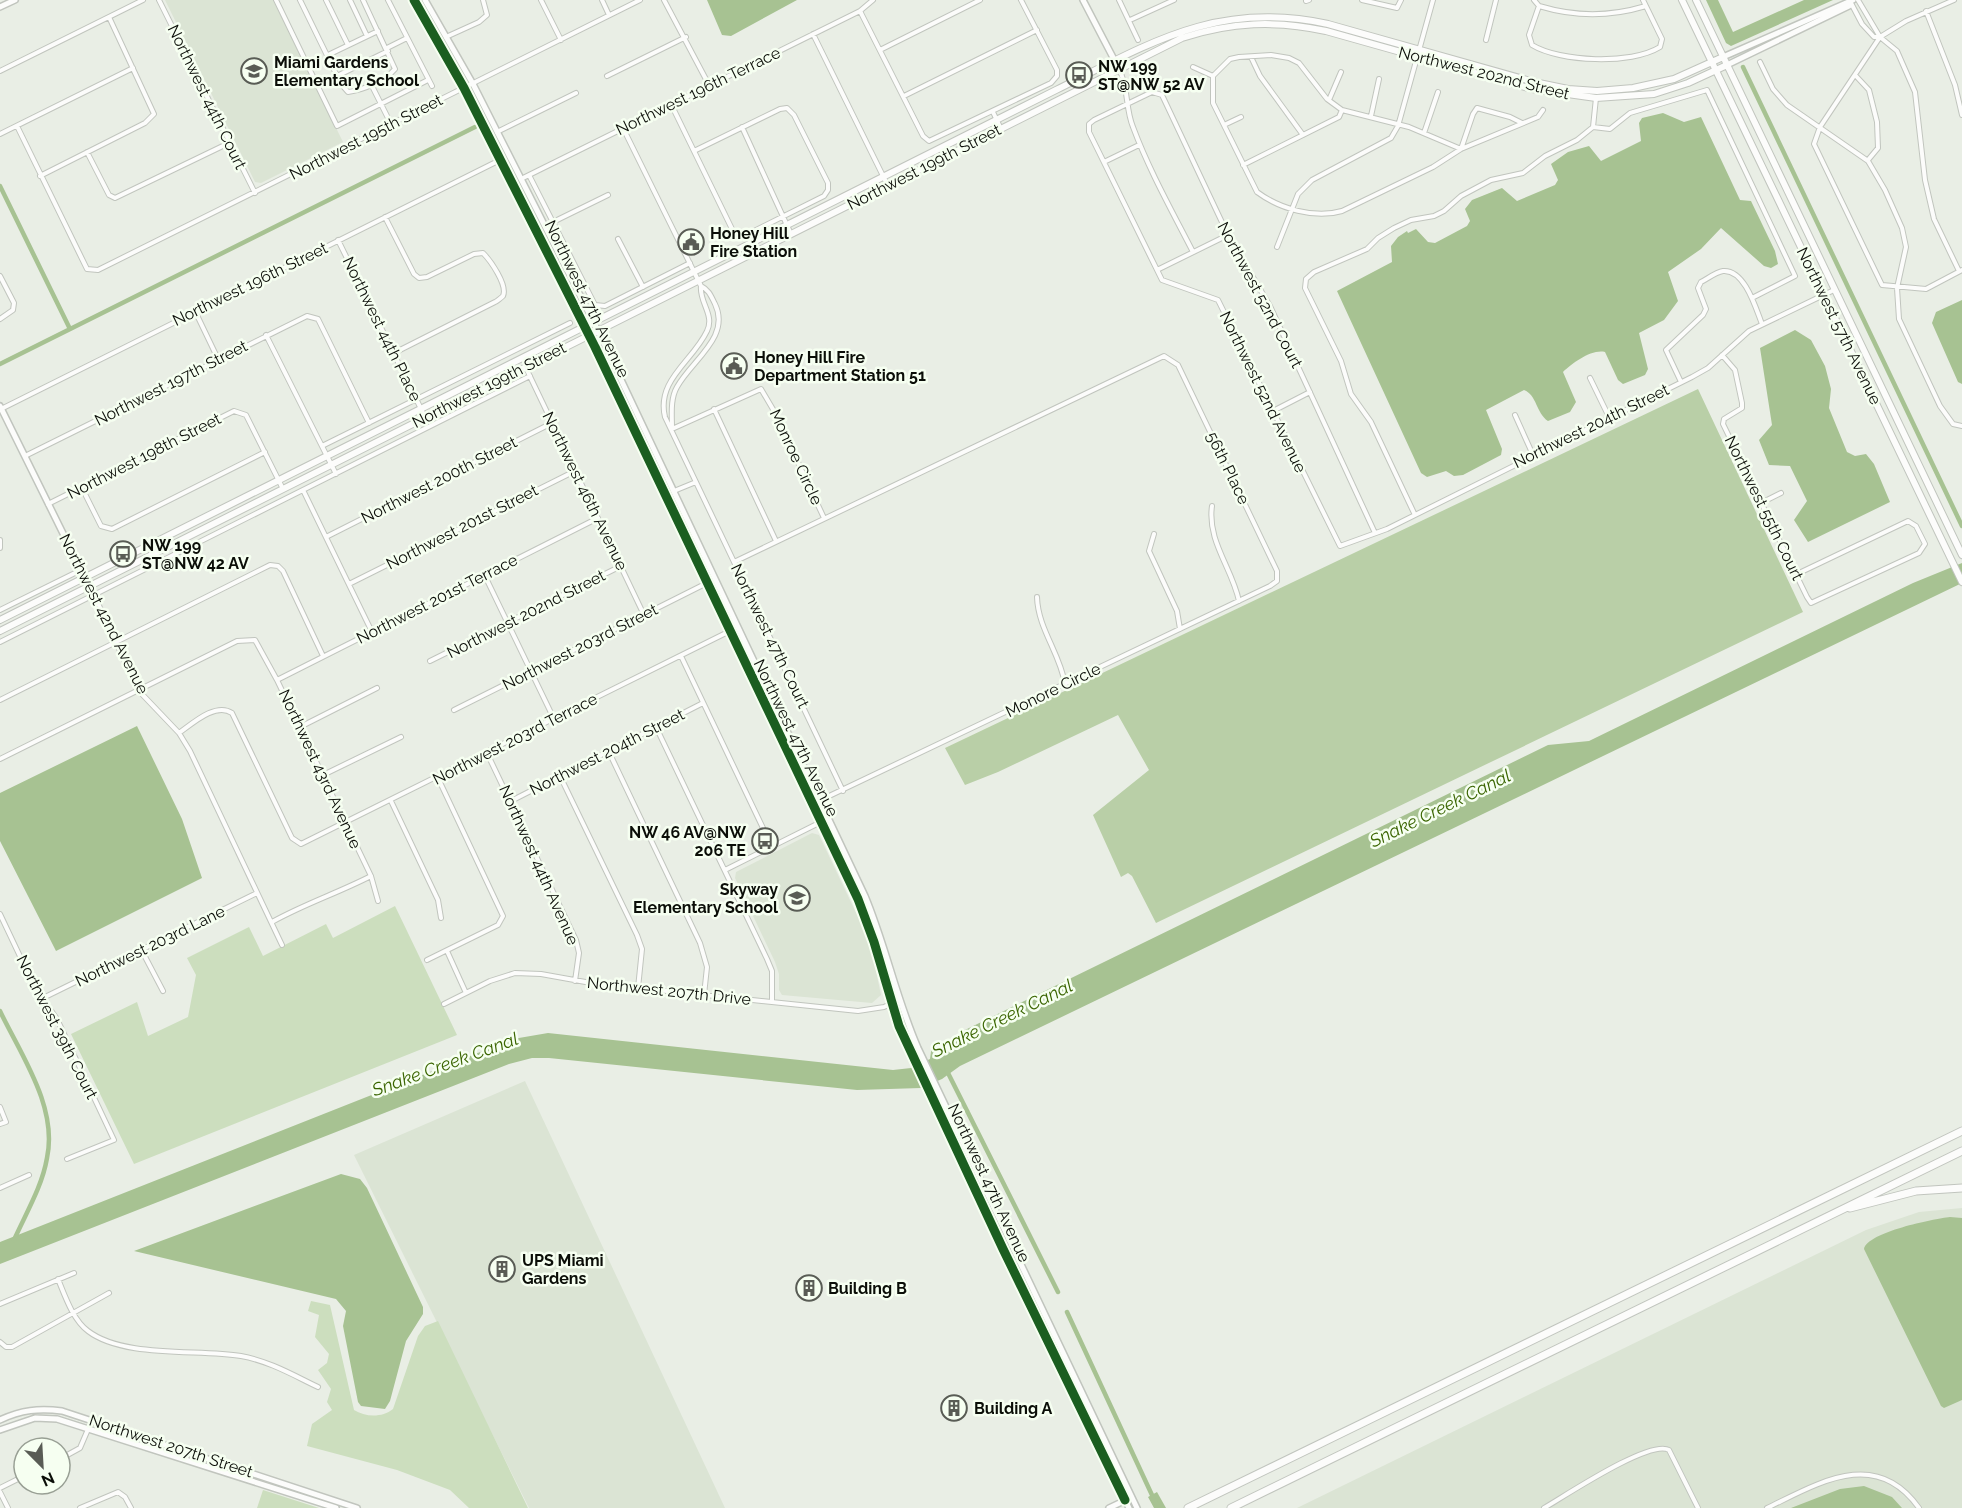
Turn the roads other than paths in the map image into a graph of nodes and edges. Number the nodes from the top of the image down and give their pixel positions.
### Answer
1 (15, 0) edge
2 (143, 0) edge
3 (159, 0) edge
4 (276, 0) edge
5 (300, 0) edge
6 (326, 0) edge
7 (350, 0) edge
8 (363, 0) edge
9 (388, 0) edge
10 (414, 0) edge
11 (425, 0) edge
12 (483, 0) edge
13 (541, 0) edge
14 (602, 0) edge
15 (640, 0) edge
16 (664, 0) edge
17 (873, 0) edge
18 (980, 0) edge
19 (1021, 0) edge
20 (1083, 0) edge
21 (1119, 0) edge
22 (1174, 0) edge
23 (1362, 0) edge
24 (1401, 0) edge
25 (1433, 0) edge
26 (1496, 0) edge
27 (1534, 0) edge
28 (1643, 0) edge
29 (1682, 0) edge
30 (1696, 0) edge
31 (1854, 0) edge
32 (1954, 0) edge
33 (1539, 6) junction
34 (1646, 6) junction
35 (0, 7) edge
36 (860, 11) junction
37 (1926, 11) junction
38 (609, 15) junction
39 (108, 17) junction
40 (1866, 17) junction
41 (1130, 20) junction
42 (1860, 20) junction
43 (1241, 21) junction
44 (1872, 26) junction
45 (1037, 30) junction
46 (1868, 30) junction
47 (378, 31) junction
48 (813, 34) junction
49 (368, 36) junction
50 (446, 37) junction
51 (686, 37) junction
52 (1880, 37) junction
53 (407, 39) junction
54 (1138, 39) dead end
55 (561, 40) junction
56 (1486, 40) dead end
57 (348, 45) junction
58 (388, 49) junction
59 (880, 50) junction
60 (1418, 53) junction
61 (328, 55) junction
62 (1251, 57) junction
63 (1723, 57) junction
64 (1115, 61) junction
65 (1760, 62) dead end
66 (1711, 63) junction
67 (1727, 65) junction
68 (1193, 67) dead end
69 (133, 68) junction
70 (1119, 69) junction
71 (0, 71) edge
72 (1714, 71) junction
73 (1341, 72) dead end
74 (336, 75) junction
75 (1855, 75) junction
76 (607, 76) dead end
77 (1213, 76) junction
78 (1379, 79) dead end
79 (428, 80) junction
80 (371, 84) junction
81 (472, 84) junction
82 (709, 85) junction
83 (432, 86) dead end
84 (464, 88) junction
85 (1438, 92) dead end
86 (576, 93) dead end
87 (1597, 95) junction
88 (904, 96) junction
89 (1329, 100) junction
90 (381, 104) junction
91 (671, 104) junction
92 (1127, 104) junction
93 (1342, 110) junction
94 (1543, 110) dead end
95 (993, 112) junction
96 (1962, 115) edge
97 (1371, 116) junction
98 (1241, 117) dead end
99 (996, 120) junction
100 (391, 124) junction
101 (1522, 124) junction
102 (1224, 125) junction
103 (17, 126) junction
104 (1398, 126) junction
105 (741, 127) junction
106 (1593, 127) junction
107 (1820, 127) junction
108 (623, 128) junction
109 (1001, 129) junction
110 (497, 132) junction
111 (1424, 133) junction
112 (0, 134) edge
113 (1304, 135) junction
114 (229, 143) junction
115 (1140, 145) junction
116 (1461, 149) junction
117 (694, 151) junction
118 (87, 152) junction
119 (500, 160) junction
120 (1868, 161) junction
121 (1104, 162) junction
122 (1243, 165) junction
123 (507, 175) junction
124 (529, 175) junction
125 (39, 176) junction
126 (883, 177) junction
127 (521, 179) junction
128 (888, 186) junction
129 (255, 193) junction
130 (608, 195) dead end
131 (1291, 208) junction
132 (784, 216) junction
133 (385, 217) junction
134 (553, 222) junction
135 (787, 225) junction
136 (791, 234) junction
137 (1228, 235) junction
138 (618, 239) dead end
139 (338, 240) junction
140 (1277, 247) dead end
141 (1193, 252) junction
142 (690, 263) junction
143 (1157, 270) junction
144 (1960, 270) edge
145 (694, 272) junction
146 (0, 276) edge
147 (700, 283) junction
148 (643, 287) junction
149 (1897, 288) junction
150 (1834, 290) junction
151 (1824, 295) junction
152 (1752, 298) junction
153 (195, 311) junction
154 (719, 314) junction
155 (709, 316) junction
156 (0, 319) edge
157 (593, 321) junction
158 (570, 323) dead end
159 (1762, 324) junction
160 (584, 326) junction
161 (598, 331) junction
162 (266, 335) junction
163 (588, 335) junction
164 (394, 353) junction
165 (1722, 355) junction
166 (218, 359) junction
167 (526, 367) junction
168 (674, 375) junction
169 (530, 376) junction
170 (1590, 378) dead end
171 (682, 380) junction
172 (1681, 382) junction
173 (1310, 392) junction
174 (417, 400) junction
175 (0, 408) edge
176 (421, 408) junction
177 (714, 409) junction
178 (1273, 411) junction
179 (1515, 415) dead end
180 (425, 417) junction
181 (1609, 417) junction
182 (369, 423) junction
183 (552, 423) junction
184 (1962, 426) edge
185 (672, 429) junction
186 (322, 446) junction
187 (265, 452) junction
188 (1533, 454) junction
189 (24, 456) junction
190 (327, 456) junction
191 (647, 458) junction
192 (331, 465) junction
193 (662, 466) junction
194 (575, 471) junction
195 (336, 474) junction
196 (279, 480) junction
197 (696, 482) junction
198 (82, 488) junction
199 (283, 489) junction
200 (303, 490) junction
201 (673, 492) junction
202 (1781, 493) dead end
203 (1761, 503) junction
204 (48, 504) junction
205 (1212, 506) dead end
206 (1414, 513) junction
207 (824, 518) junction
208 (598, 519) junction
209 (1375, 533) junction
210 (1154, 534) dead end
211 (326, 537) junction
212 (0, 540) edge
213 (776, 541) junction
214 (1340, 546) joint
215 (0, 548) edge
216 (1962, 555) edge
217 (734, 562) junction
218 (621, 566) junction
219 (82, 570) junction
220 (711, 572) junction
221 (1797, 574) junction
222 (485, 576) junction
223 (85, 577) junction
224 (1277, 581) joint
225 (1962, 582) edge
226 (349, 584) junction
227 (705, 584) junction
228 (89, 586) junction
229 (94, 595) junction
230 (1038, 597) dead end
231 (1239, 601) junction
232 (0, 610) edge
233 (644, 615) junction
234 (0, 620) edge
235 (508, 623) junction
236 (1180, 629) junction
237 (0, 631) edge
238 (372, 632) junction
239 (728, 632) junction
240 (744, 641) junction
241 (0, 642) edge
242 (116, 642) junction
243 (323, 656) junction
244 (681, 656) junction
245 (430, 661) dead end
246 (531, 672) junction
247 (277, 680) junction
248 (1065, 684) junction
249 (377, 688) dead end
250 (138, 690) junction
251 (0, 700) edge
252 (703, 703) junction
253 (454, 711) dead end
254 (554, 719) junction
255 (656, 727) junction
256 (300, 728) junction
257 (179, 733) junction
258 (400, 737) dead end
259 (609, 752) junction
260 (487, 753) junction
261 (0, 759) edge
262 (322, 776) junction
263 (560, 776) junction
264 (438, 777) junction
265 (843, 790) junction
266 (827, 797) dead end
267 (391, 801) junction
268 (511, 801) junction
269 (829, 818) junction
270 (820, 823) junction
271 (345, 824) junction
272 (772, 847) junction
273 (725, 870) junction
274 (371, 876) junction
275 (257, 893) junction
276 (378, 901) dead end
277 (0, 914) edge
278 (441, 918) dead end
279 (272, 922) junction
280 (282, 945) dead end
281 (141, 951) junction
282 (447, 951) junction
283 (427, 960) dead end
284 (575, 981) junction
285 (638, 988) junction
286 (163, 991) dead end
287 (466, 993) junction
288 (704, 995) junction
289 (44, 998) junction
290 (899, 1000) junction
291 (772, 1002) junction
292 (444, 1004) dead end
293 (892, 1005) junction
294 (0, 1107) edge
295 (0, 1124) edge
296 (1962, 1131) edge
297 (1962, 1151) edge
298 (67, 1159) dead end
299 (29, 1175) dead end
300 (0, 1188) edge
301 (1962, 1188) edge
302 (1841, 1210) junction
303 (75, 1273) dead end
304 (58, 1279) junction
305 (109, 1293) dead end
306 (0, 1304) edge
307 (74, 1313) junction
308 (0, 1342) edge
309 (318, 1387) dead end
310 (0, 1420) edge
311 (92, 1420) junction
312 (0, 1430) edge
313 (88, 1430) junction
314 (72, 1452) edge
315 (0, 1490) edge
316 (1132, 1497) junction
317 (1125, 1500) junction
318 (8, 1508) edge
319 (80, 1508) edge
320 (131, 1508) edge
321 (336, 1508) edge
322 (357, 1508) edge
323 (1108, 1508) edge
324 (1129, 1508) edge
325 (1137, 1508) edge
326 (1188, 1508) edge
327 (1231, 1508) edge
328 (1544, 1508) edge
329 (1698, 1508) edge
330 (1767, 1508) edge
331 (1919, 1508) edge

1 - 35 main road
2 - 39 street
3 - 114 street, Northwest 44th Court
4 - 90 street
5 - 61 street
6 - 57 street
7 - 49 street
8 - 47 street
9 - 53 street
10 - 84 main road, Northwest 47th Avenue
11 - 50 main road, Northwest 47th Avenue
12 - 50 street
13 - 55 street
14 - 38 street
15 - 38 street, Northwest 195th Street
16 - 51 street
17 - 36 street, Northwest 196th Terrace
18 - 59 street
19 - 45 street
20 - 64 main road
21 - 41 street
22 - 41 street
23 - 24 street
25 - 60 street
26 - 56 street
27 - 33 street
28 - 34 street
29 - 66 main road, Northwest 57th Avenue
30 - 63 main road, Northwest 57th Avenue
31 - 40 street
31 - 42 street
31 - 63 main road, Northwest 202nd Street
31 - 67 main road, Northwest 202nd Street
32 - 37 street
33 - 34 street
33 - 34 street
36 - 48 street, Northwest 196th Terrace
36 - 59 street
37 - 52 street
37 - 96 street
38 - 55 street, Northwest 195th Street
39 - 69 street
39 - 71 street
40 - 42 street
40 - 44 street
41 - 54 street
42 - 46 street
43 - 60 main road, Northwest 202nd Street
43 - 64 main road, Northwest 199th Street
43 - 70 main road, Northwest 199th Street
44 - 46 street
44 - 52 street
45 - 88 street
45 - 95 street
46 - 52 street
47 - 49 street
47 - 58 street
48 - 82 street, Northwest 196th Terrace
48 - 126 street
49 - 57 street
50 - 81 main road, Northwest 47th Avenue
51 - 76 street
51 - 82 street
52 - 75 street
52 - 144 street
53 - 58 street
53 - 79 street
55 - 81 street, Northwest 195th Street
57 - 61 street
58 - 74 street
58 - 80 street
59 - 88 street
60 - 87 main road, Northwest 202nd Street
60 - 104 street
61 - 74 street
62 - 77 street
62 - 89 street
62 - 113 street
63 - 66 main road, Northwest 202nd Street
63 - 67 main road, Northwest 57th Avenue
64 - 70 main road
64 - 99 main road, Northwest 199th Street
65 - 107 street
66 - 72 main road, Northwest 57th Avenue
66 - 87 main road, Northwest 202nd Street
67 - 72 main road, Northwest 202nd Street
67 - 150 main road, Northwest 57th Avenue
68 - 77 street
69 - 103 street
69 - 118 street
70 - 92 street
70 - 109 main road, Northwest 199th Street
72 - 87 main road, Northwest 202nd Street
72 - 151 main road, Northwest 57th Avenue
73 - 89 street
74 - 80 street
75 - 107 street
75 - 120 street
77 - 102 street
78 - 97 street
79 - 83 street
79 - 90 street
80 - 90 street
81 - 84 street, Northwest 195th Street
81 - 110 main road, Northwest 47th Avenue
82 - 91 street, Northwest 196th Terrace
84 - 100 street, Northwest 195th Street
84 - 119 main road, Northwest 47th Avenue
85 - 111 street
86 - 110 street
87 - 106 street
88 - 95 street
89 - 93 street
90 - 100 street
91 - 108 street, Northwest 196th Terrace
91 - 117 street
92 - 115 street
92 - 121 street
92 - 137 street, Northwest 52nd Court
93 - 97 street
93 - 113 street
94 - 101 street
95 - 99 street
97 - 104 street
98 - 102 street
99 - 109 street
99 - 126 main road, Northwest 199th Street
100 - 129 street, Northwest 195th Street
101 - 116 street
101 - 116 street
102 - 122 street
103 - 112 street
103 - 125 street
104 - 111 street
104 - 131 street
105 - 117 street
105 - 132 street
105 - 132 street
106 - 152 street
106 - 206 street
107 - 120 street
107 - 149 street
108 - 124 street, Northwest 196th Terrace
108 - 142 street
109 - 128 main road, Northwest 199th Street
110 - 127 main road, Northwest 47th Avenue
111 - 116 street
113 - 122 street
114 - 118 street
114 - 129 street, Northwest 44th Court
115 - 121 street
115 - 141 street
116 - 131 street
117 - 132 street
118 - 125 street
119 - 123 main road, Northwest 47th Avenue
119 - 133 street, Northwest 196th Street
120 - 149 street
121 - 143 street
122 - 131 street
123 - 127 main road
123 - 160 main road, Northwest 47th Avenue
124 - 127 street, Northwest 196th Terrace
124 - 134 street, Northwest 47th Avenue
125 - 129 street, Northwest 195th Street
126 - 128 street
126 - 135 main road, Northwest 199th Street
127 - 157 main road, Northwest 47th Avenue
128 - 136 main road, Northwest 199th Street
130 - 134 street
131 - 140 street
132 - 135 street
133 - 139 street, Northwest 196th Street
133 - 164 street
134 - 148 street, Northwest 47th Avenue
135 - 136 street
135 - 145 main road, Northwest 199th Street
136 - 147 main road, Northwest 199th Street
137 - 141 street
137 - 173 street, Northwest 52nd Court
138 - 148 street
139 - 153 street, Northwest 196th Street
139 - 164 street, Northwest 44th Place
141 - 143 street
142 - 145 street
142 - 148 street
143 - 178 street, Northwest 52nd Avenue
144 - 149 street
145 - 147 street
145 - 157 main road, Northwest 199th Street
146 - 156 street
147 - 154 street
147 - 155 street
147 - 161 main road, Northwest 199th Street
149 - 184 street
150 - 151 street, Northwest 204th Street
150 - 216 main road, Northwest 57th Avenue
151 - 159 street, Northwest 204th Street
151 - 225 main road, Northwest 57th Avenue
152 - 159 street
152 - 172 street
153 - 166 street
153 - 175 street, Northwest 196th Street
154 - 155 street
154 - 171 street
155 - 168 street, Northwest 47th Court
157 - 160 main road, Northwest 199th Street
157 - 161 main road, Northwest 47th Avenue
158 - 174 street
159 - 165 street, Northwest 204th Street
160 - 163 main road, Northwest 47th Avenue
160 - 176 main road, Northwest 199th Street
161 - 163 main road, Northwest 199th Street
161 - 193 main road, Northwest 47th Avenue
162 - 166 street, Northwest 197th Street
162 - 182 street, Northwest 197th Street
162 - 186 street
163 - 167 main road, Northwest 199th Street
163 - 191 main road, Northwest 47th Avenue
164 - 174 street, Northwest 44th Place
165 - 172 street, Northwest 204th Street
165 - 203 street, Northwest 55th Court
166 - 189 street, Northwest 197th Street
167 - 169 street, Northwest 46th Avenue
167 - 180 main road, Northwest 199th Street
168 - 171 street
168 - 185 street, Northwest 47th Court
169 - 183 street, Northwest 46th Avenue
169 - 195 street
170 - 181 street
171 - 185 street
172 - 181 street, Northwest 204th Street
173 - 178 street
173 - 209 street, Northwest 52nd Court
174 - 176 street, Northwest 44th Place
174 - 182 street
175 - 189 main road, Northwest 42nd Avenue
176 - 180 street, Northwest 44th Place
176 - 190 main road, Northwest 199th Street
177 - 185 street, Monroe Circle
177 - 207 street, Monroe Circle
177 - 213 street
178 - 214 street, Northwest 52nd Avenue
179 - 188 street
180 - 192 main road, Northwest 199th Street
181 - 188 street, Northwest 204th Street
182 - 186 street
183 - 194 street, Northwest 46th Avenue
183 - 211 street, Northwest 200th Street
185 - 197 street, Northwest 47th Court
186 - 190 street
187 - 196 street
187 - 198 street, Northwest 198th Street
187 - 198 street
188 - 206 street, Northwest 204th Street
189 - 204 main road, Northwest 42nd Avenue
190 - 192 street
190 - 196 main road, Northwest 199th Street
191 - 193 main road
191 - 227 main road, Northwest 47th Avenue
192 - 195 street
192 - 199 main road, Northwest 199th Street
193 - 201 main road, Northwest 47th Avenue
194 - 208 street, Northwest 46th Avenue
194 - 226 street, Northwest 201st Street
195 - 200 street
196 - 199 street
196 - 223 main road, Northwest 199th Street
197 - 201 street
197 - 217 street, Northwest 47th Court
198 - 204 street, Northwest 198th Street
199 - 228 main road, Northwest 199th Street
200 - 211 street
200 - 229 street
201 - 220 main road, Northwest 47th Avenue
202 - 203 street
203 - 221 street, Northwest 55th Court
204 - 219 main road, Northwest 42nd Avenue
205 - 231 street
206 - 209 street, Northwest 204th Street
207 - 213 street
207 - 224 street, 56th Place
208 - 218 street, Northwest 46th Avenue
208 - 222 street, Northwest 201st Terrace
209 - 214 street, Northwest 204th Street
210 - 236 street
211 - 226 street
212 - 215 street
213 - 217 street
217 - 265 street, Northwest 47th Court
218 - 233 street, Northwest 46th Avenue
218 - 235 street, Northwest 202nd Street
219 - 223 main road, Northwest 42nd Avenue
219 - 232 street
220 - 227 main road
220 - 240 main road, Northwest 47th Avenue
221 - 221 street, Northwest 55th Court
222 - 235 street
222 - 238 street, Northwest 201st Terrace
223 - 228 main road, Northwest 42nd Avenue
223 - 234 main road, Northwest 199th Street
224 - 231 street, Monore Circle
226 - 238 street
227 - 233 street, Northwest 203rd Street
227 - 239 main road, Northwest 47th Avenue
228 - 229 street, Northwest 42nd Avenue
228 - 237 main road, Northwest 199th Street
229 - 241 street
229 - 242 street, Northwest 42nd Avenue
230 - 248 street
231 - 236 street, Monore Circle
233 - 246 street, Northwest 203rd Street
235 - 245 street, Northwest 202nd Street
235 - 246 street
236 - 248 street, Monore Circle
238 - 243 street, Northwest 201st Terrace
239 - 240 main road
239 - 244 street, Northwest 203rd Terrace
239 - 270 main road, Northwest 47th Avenue
240 - 269 main road, Northwest 47th Avenue
242 - 243 street
242 - 250 street, Northwest 42nd Avenue
242 - 251 street
243 - 247 street, Northwest 201st Terrace
244 - 252 street
244 - 254 street, Northwest 203rd Terrace
246 - 253 street, Northwest 203rd Street
246 - 254 street
247 - 250 street, Northwest 43rd Avenue
247 - 256 street, Northwest 43rd Avenue
248 - 265 street, Monore Circle
249 - 256 street
250 - 257 street, Northwest 42nd Avenue
250 - 261 street
252 - 255 street, Northwest 204th Street
252 - 272 street
254 - 260 street, Northwest 203rd Terrace
255 - 259 street, Northwest 204th Street
255 - 273 street
256 - 262 street, Northwest 43rd Avenue
257 - 271 street, Northwest 203rd Terrace
257 - 275 street, Northwest 42nd Avenue
258 - 262 street
259 - 263 street, Northwest 204th Street
259 - 288 street
260 - 264 street, Northwest 203rd Terrace
260 - 268 street, Northwest 44th Avenue
262 - 271 street, Northwest 43rd Avenue
263 - 268 street, Northwest 204th Street
263 - 285 street
264 - 267 street, Northwest 203rd Terrace
264 - 282 street
265 - 266 street, Monore Circle
267 - 271 street, Northwest 203rd Terrace
267 - 278 street
268 - 284 street, Northwest 44th Avenue
269 - 270 street
269 - 290 main road, Northwest 47th Avenue
270 - 272 street
270 - 293 main road, Northwest 47th Avenue
271 - 274 street, Northwest 43rd Avenue
272 - 273 street
273 - 291 street
274 - 276 street, Northwest 43rd Avenue
274 - 279 street
275 - 279 street, Northwest 42nd Avenue
275 - 281 street, Northwest 203rd Lane
277 - 289 street, Northwest 39th Court
279 - 280 street, Northwest 42nd Avenue
281 - 286 street
281 - 289 street, Northwest 203rd Lane
282 - 283 street
282 - 287 street
284 - 285 street, Northwest 207th Drive
284 - 287 street, Northwest 207th Drive
285 - 288 street, Northwest 207th Drive
287 - 292 street, Northwest 207th Drive
288 - 291 street, Northwest 207th Drive
289 - 298 street, Northwest 39th Court
290 - 293 street, Northwest 207th Drive
290 - 316 main road, Northwest 47th Avenue
291 - 293 street, Northwest 207th Drive
293 - 317 main road, Northwest 47th Avenue
294 - 295 street
296 - 326 highway
297 - 302 highway
299 - 300 street
301 - 302 highway
302 - 327 highway
303 - 304 street
304 - 306 street
304 - 307 street
305 - 307 street
307 - 308 street
307 - 309 street
310 - 311 main road, Northwest 207th Street
311 - 313 street
311 - 322 main road, Northwest 207th Street
312 - 313 main road, Northwest 207th Street
313 - 314 street
313 - 321 main road, Northwest 207th Street
315 - 318 street
316 - 317 main road
316 - 325 main road, Northwest 47th Avenue
317 - 323 main road
317 - 324 main road, Northwest 47th Avenue
319 - 320 street
328 - 329 street
330 - 331 street

